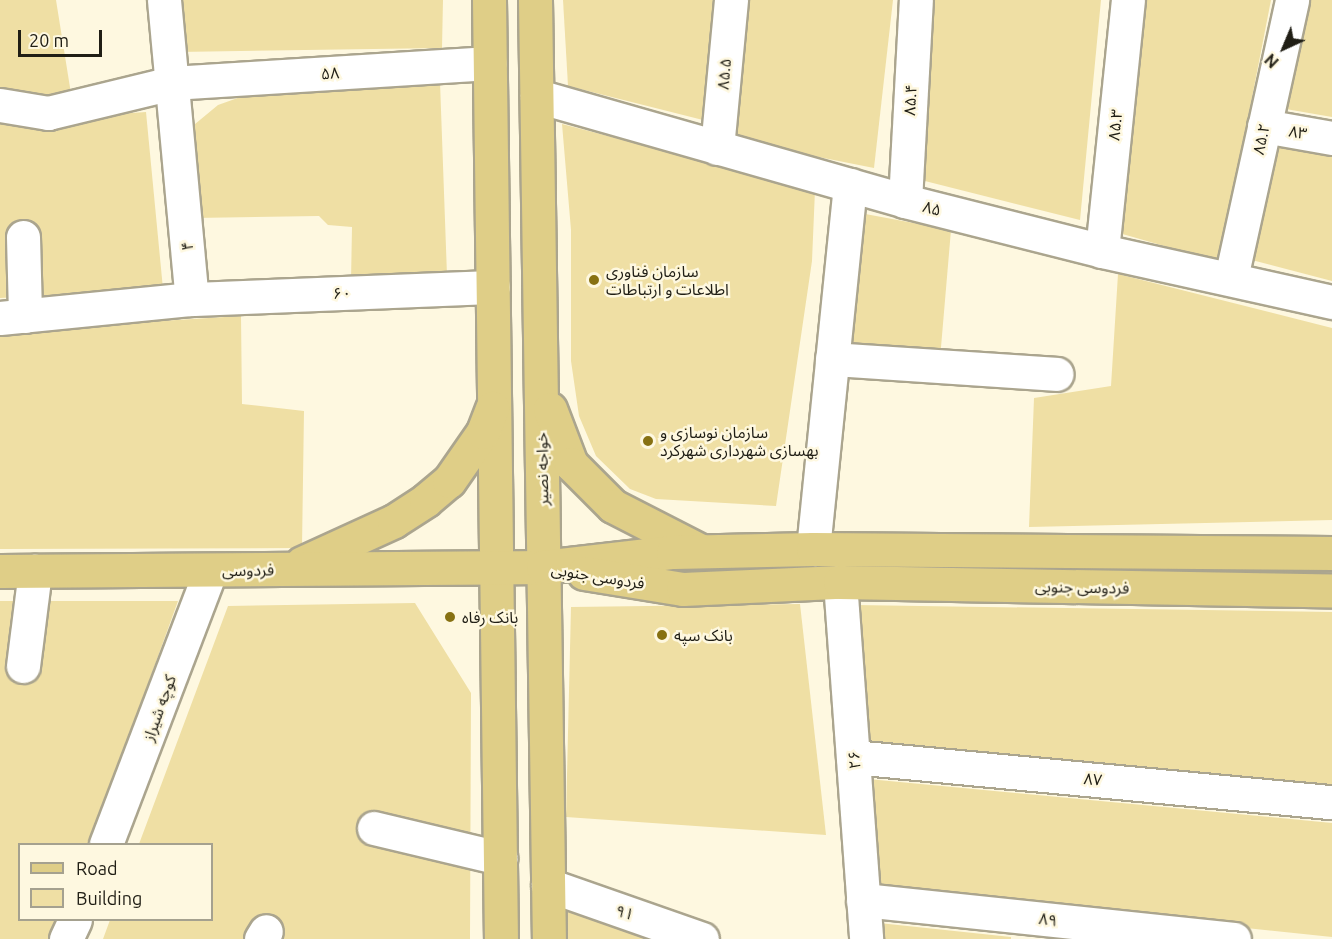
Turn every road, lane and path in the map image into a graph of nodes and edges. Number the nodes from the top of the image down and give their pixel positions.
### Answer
1 (164, 0) edge
2 (489, 0) edge
3 (535, 0) edge
4 (730, 0) edge
5 (916, 0) edge
6 (1128, 0) edge
7 (1292, 0) edge
8 (489, 63) junction
9 (172, 84) junction
10 (537, 96) junction
11 (0, 105) edge
12 (1264, 126) junction
13 (1332, 138) edge
14 (717, 147) junction
15 (850, 185) junction
16 (905, 201) junction
17 (23, 237) dead end
18 (1102, 251) junction
19 (1231, 278) junction
20 (493, 287) junction
21 (192, 299) junction
22 (1332, 302) edge
23 (13, 317) edge
24 (832, 359) junction
25 (1056, 374) dead end
26 (541, 383) junction
27 (494, 403) junction
28 (813, 549) junction
29 (704, 552) junction
30 (1332, 554) edge
31 (496, 567) junction
32 (543, 567) junction
33 (285, 569) junction
34 (210, 570) junction
35 (0, 571) edge
36 (35, 571) junction
37 (840, 582) junction
38 (1332, 591) edge
39 (23, 666) dead end
40 (854, 757) junction
41 (1332, 802) edge
42 (374, 828) dead end
43 (106, 843) edge
44 (500, 858) junction
45 (548, 885) junction
46 (863, 900) junction
47 (75, 921) edge
48 (66, 939) edge
49 (501, 939) edge
50 (549, 939) edge
51 (702, 939) edge
52 (866, 939) edge
53 (1234, 939) edge

1 - 9 street, ۴
2 - 8 main road
3 - 10 main road, خواجه نصیر
4 - 14 street, ۸۵.۵
5 - 16 street, ۸۵.۴
6 - 18 street, ۸۵.۳
7 - 12 street, ۸۵.۲
8 - 9 street, ۵۸
8 - 20 main road
9 - 11 street, ۵۸
9 - 21 street, ۴
10 - 14 street, ۸۵
10 - 26 main road, خواجه نصیر
12 - 13 street, ۸۳
12 - 19 street, ۸۵.۲
14 - 15 street, ۸۵
15 - 16 street, ۸۵
15 - 24 street
16 - 18 street, ۸۵
17 - 23 street
18 - 19 street, ۸۵
19 - 22 street, ۸۵
20 - 21 street, ۶۰
20 - 27 main road
21 - 23 street
24 - 25 street
24 - 28 street
26 - 29 main road
26 - 32 main road, خواجه نصیر
27 - 31 main road
27 - 33 main road
28 - 29 main road, فردوسی جنوبی
28 - 30 main road, فردوسی جنوبی
29 - 32 main road, فردوسی جنوبی
31 - 32 main road, فردوسی
31 - 33 main road, فردوسی
31 - 44 main road
32 - 37 main road, فردوسی جنوبی
32 - 45 main road, خواجه نصیر
33 - 34 main road, فردوسی
34 - 36 main road, فردوسی
34 - 43 street, کوچه شیراز
35 - 36 main road, فردوسی
36 - 39 street
37 - 38 main road, فردوسی جنوبی
37 - 40 street, ۲۶
40 - 41 street, ۸۷
40 - 46 street, ۲۶
42 - 44 street
44 - 49 main road
45 - 50 main road, خواجه نصیر
45 - 51 street, ۹۱
46 - 52 street, ۲۶
46 - 53 street, ۸۹
47 - 48 street

